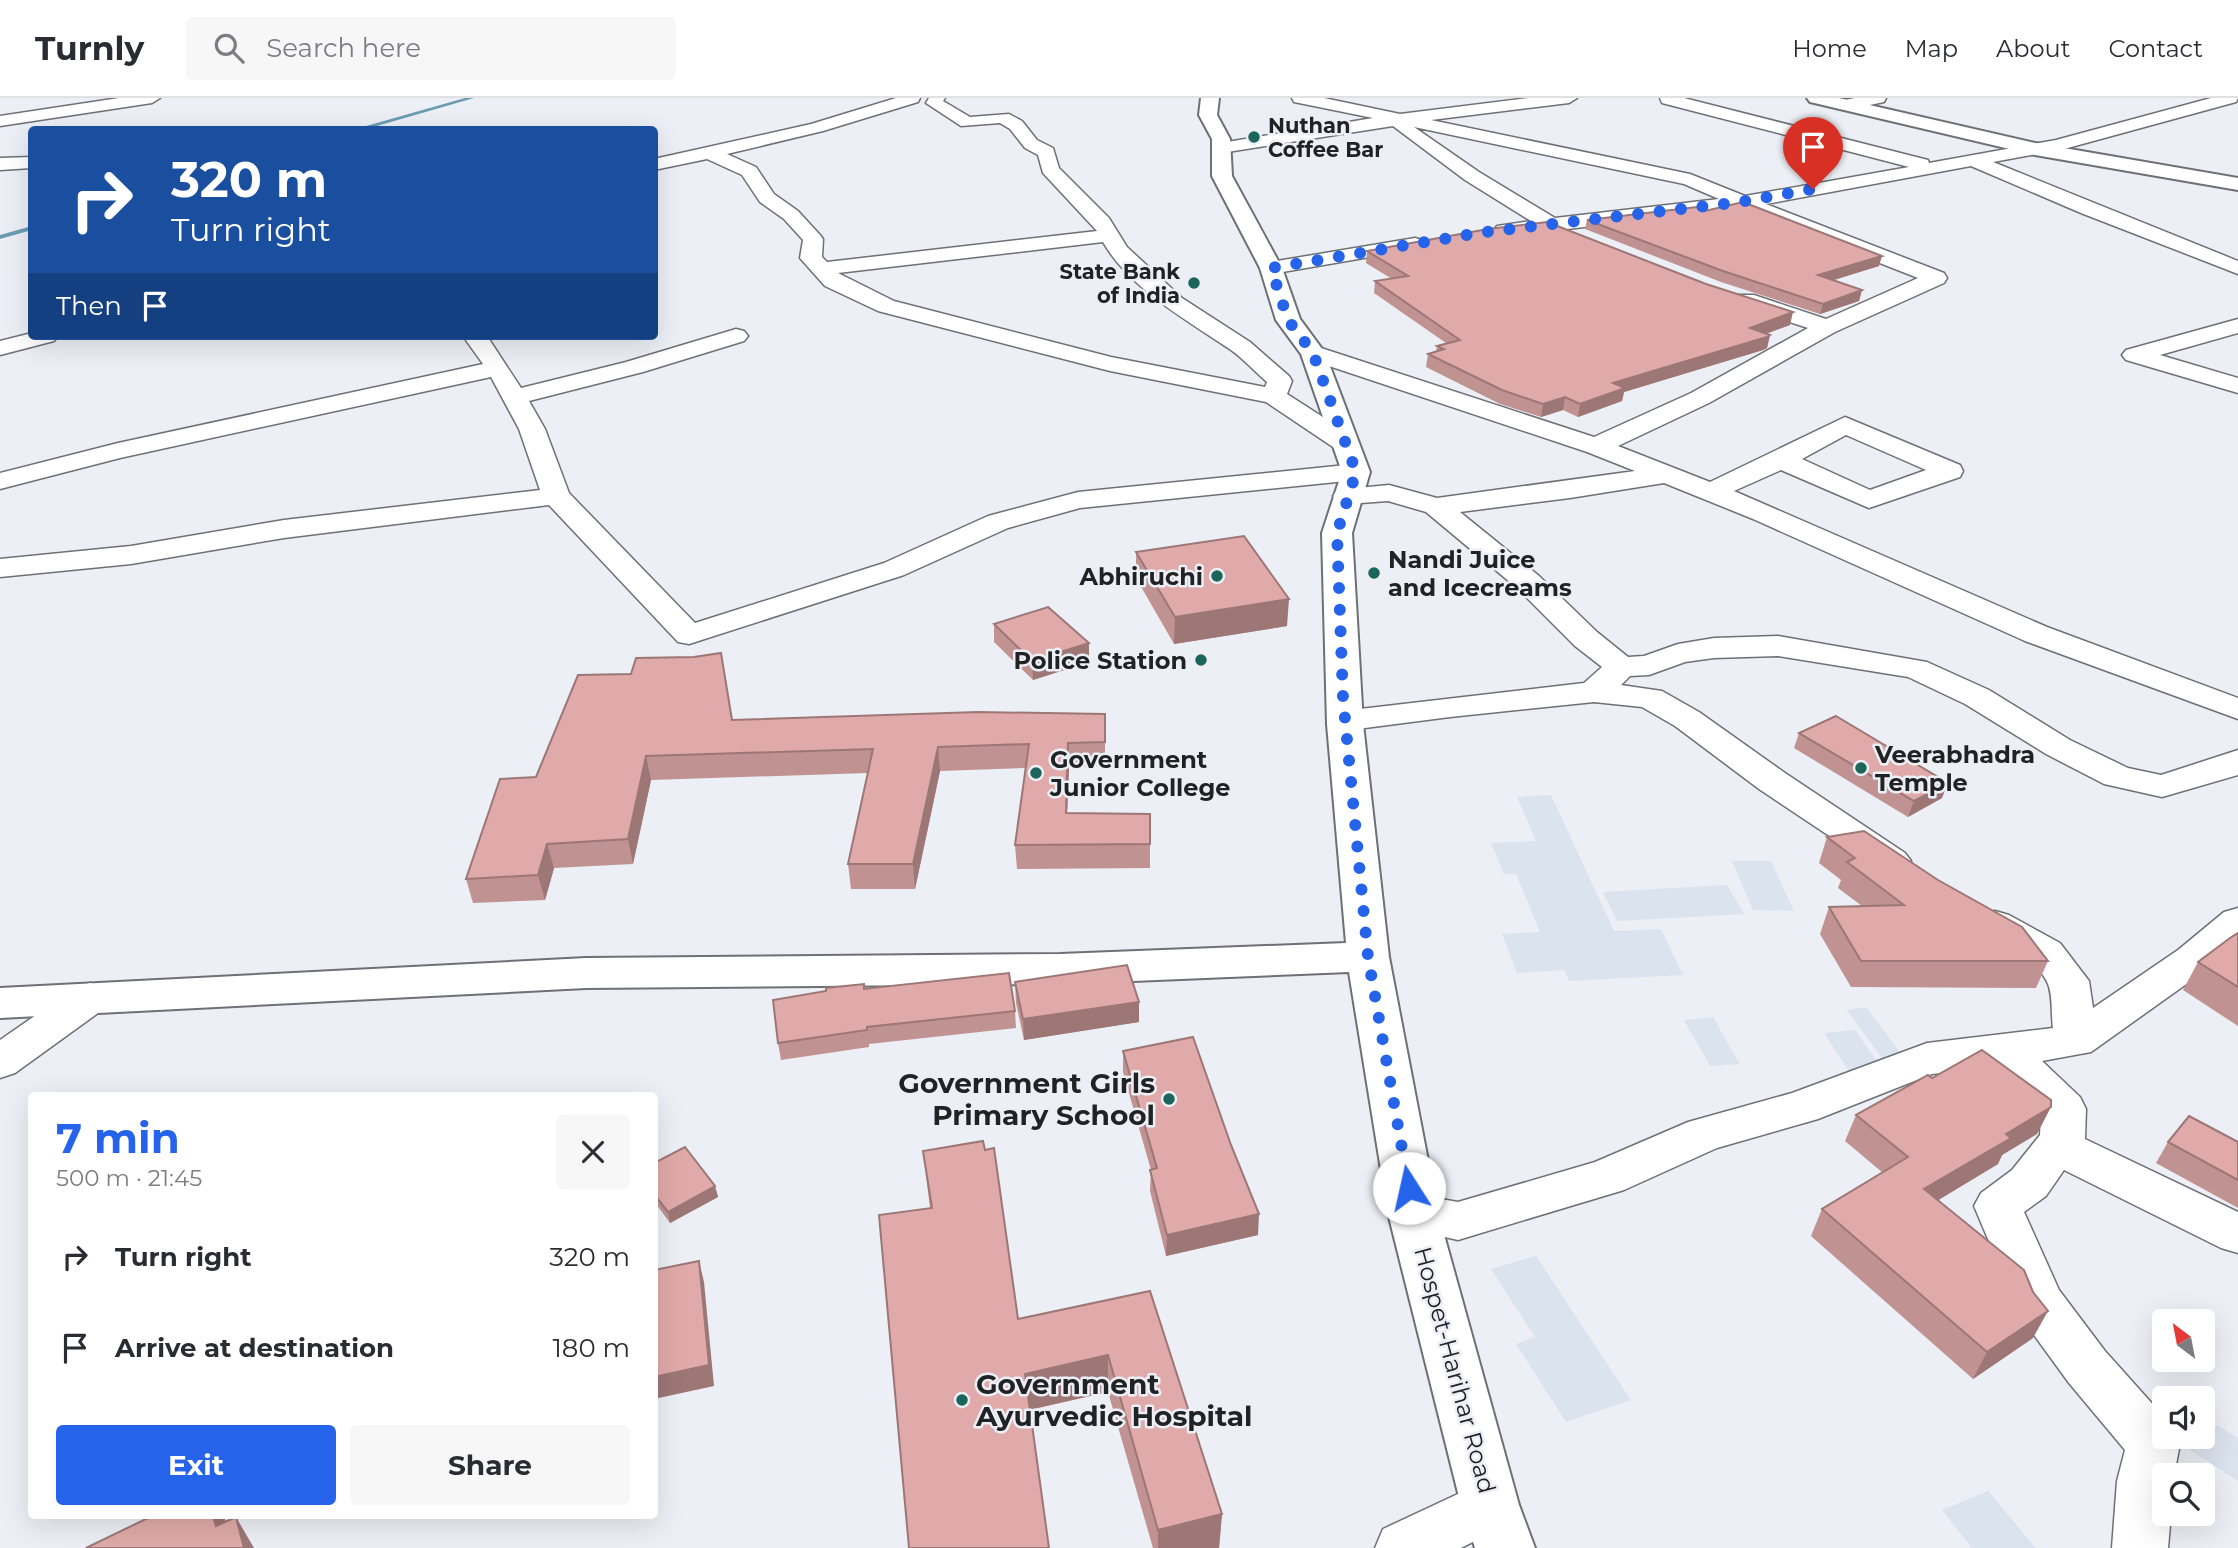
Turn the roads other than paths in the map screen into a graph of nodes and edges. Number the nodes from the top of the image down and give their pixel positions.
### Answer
1 (152, 98) edge
2 (912, 98) edge
3 (937, 98) edge
4 (1210, 98) edge
5 (1300, 98) edge
6 (1569, 98) edge
7 (1667, 98) edge
8 (1816, 98) edge
9 (1878, 98) edge
10 (2230, 98) edge
11 (1846, 105) junction
12 (1396, 120) junction
13 (0, 121) edge
14 (1221, 148) junction
15 (2035, 149) junction
16 (709, 153) junction
17 (1970, 159) junction
18 (28, 162) edge
19 (0, 163) edge
20 (658, 164) edge
21 (1934, 167) junction
22 (2238, 184) edge
23 (1740, 202) junction
24 (1549, 225) junction
25 (1485, 232) edge
26 (1111, 234) junction
27 (1587, 239) edge
28 (1432, 241) edge
29 (1271, 268) junction
30 (2238, 268) edge
31 (821, 269) junction
32 (1725, 293) edge
33 (2238, 326) edge
34 (1827, 327) junction
35 (736, 336) dead end
36 (31, 340) edge
37 (478, 340) edge
38 (0, 348) edge
39 (1313, 353) junction
40 (498, 368) junction
41 (2238, 386) edge
42 (1274, 396) junction
43 (514, 397) junction
44 (1596, 446) junction
45 (1781, 460) junction
46 (1349, 470) junction
47 (1667, 474) junction
48 (0, 481) edge
49 (1710, 492) junction
50 (556, 496) junction
51 (1436, 506) junction
52 (0, 568) edge
53 (1607, 679) junction
54 (2238, 709) edge
55 (1345, 724) junction
56 (2238, 761) edge
57 (1921, 880) edge
58 (1966, 908) edge
59 (2238, 921) edge
60 (1368, 957) junction
61 (90, 998) junction
62 (0, 1003) edge
63 (2076, 1041) junction
64 (2011, 1051) junction
65 (0, 1062) edge
66 (2057, 1146) junction
67 (1413, 1213) junction
68 (2238, 1234) edge
69 (1498, 1526) edge
70 (1403, 1548) edge
71 (2140, 1548) edge

1 - 13 street
2 - 16 street
3 - 26 street
4 - 14 main road
5 - 12 street
6 - 12 street
7 - 21 street
8 - 11 main road
9 - 11 street
10 - 15 street
11 - 15 main road
12 - 14 street
12 - 23 street
12 - 24 street
14 - 29 main road
15 - 17 street
15 - 22 main road
16 - 20 street
16 - 31 street
17 - 21 street
17 - 30 street
18 - 19 street
21 - 23 street
23 - 24 street
23 - 34 street
24 - 25 street
24 - 27 street
26 - 31 street
26 - 42 street
28 - 29 street
29 - 39 main road
31 - 42 street
32 - 34 street
33 - 41 street
34 - 44 street
35 - 43 street
36 - 38 street
37 - 40 street
39 - 44 street
39 - 46 main road
40 - 43 street
40 - 48 street
42 - 46 street
43 - 50 street
44 - 47 street
45 - 45 street
45 - 49 street
46 - 50 street
46 - 51 street
46 - 55 main road, Hospet-Harihar Road
47 - 49 street
47 - 51 street
49 - 54 street
50 - 52 street
51 - 53 street
53 - 55 street
53 - 56 street
53 - 57 street
55 - 60 main road, Hospet-Harihar Road
58 - 63 street
59 - 63 street
60 - 61 main road
60 - 67 main road, Hospet-Harihar Road
61 - 62 main road
61 - 65 street
63 - 64 street
64 - 66 street
64 - 67 street
66 - 68 street
66 - 71 street
67 - 69 main road, Hospet-Harihar Road
69 - 70 street

